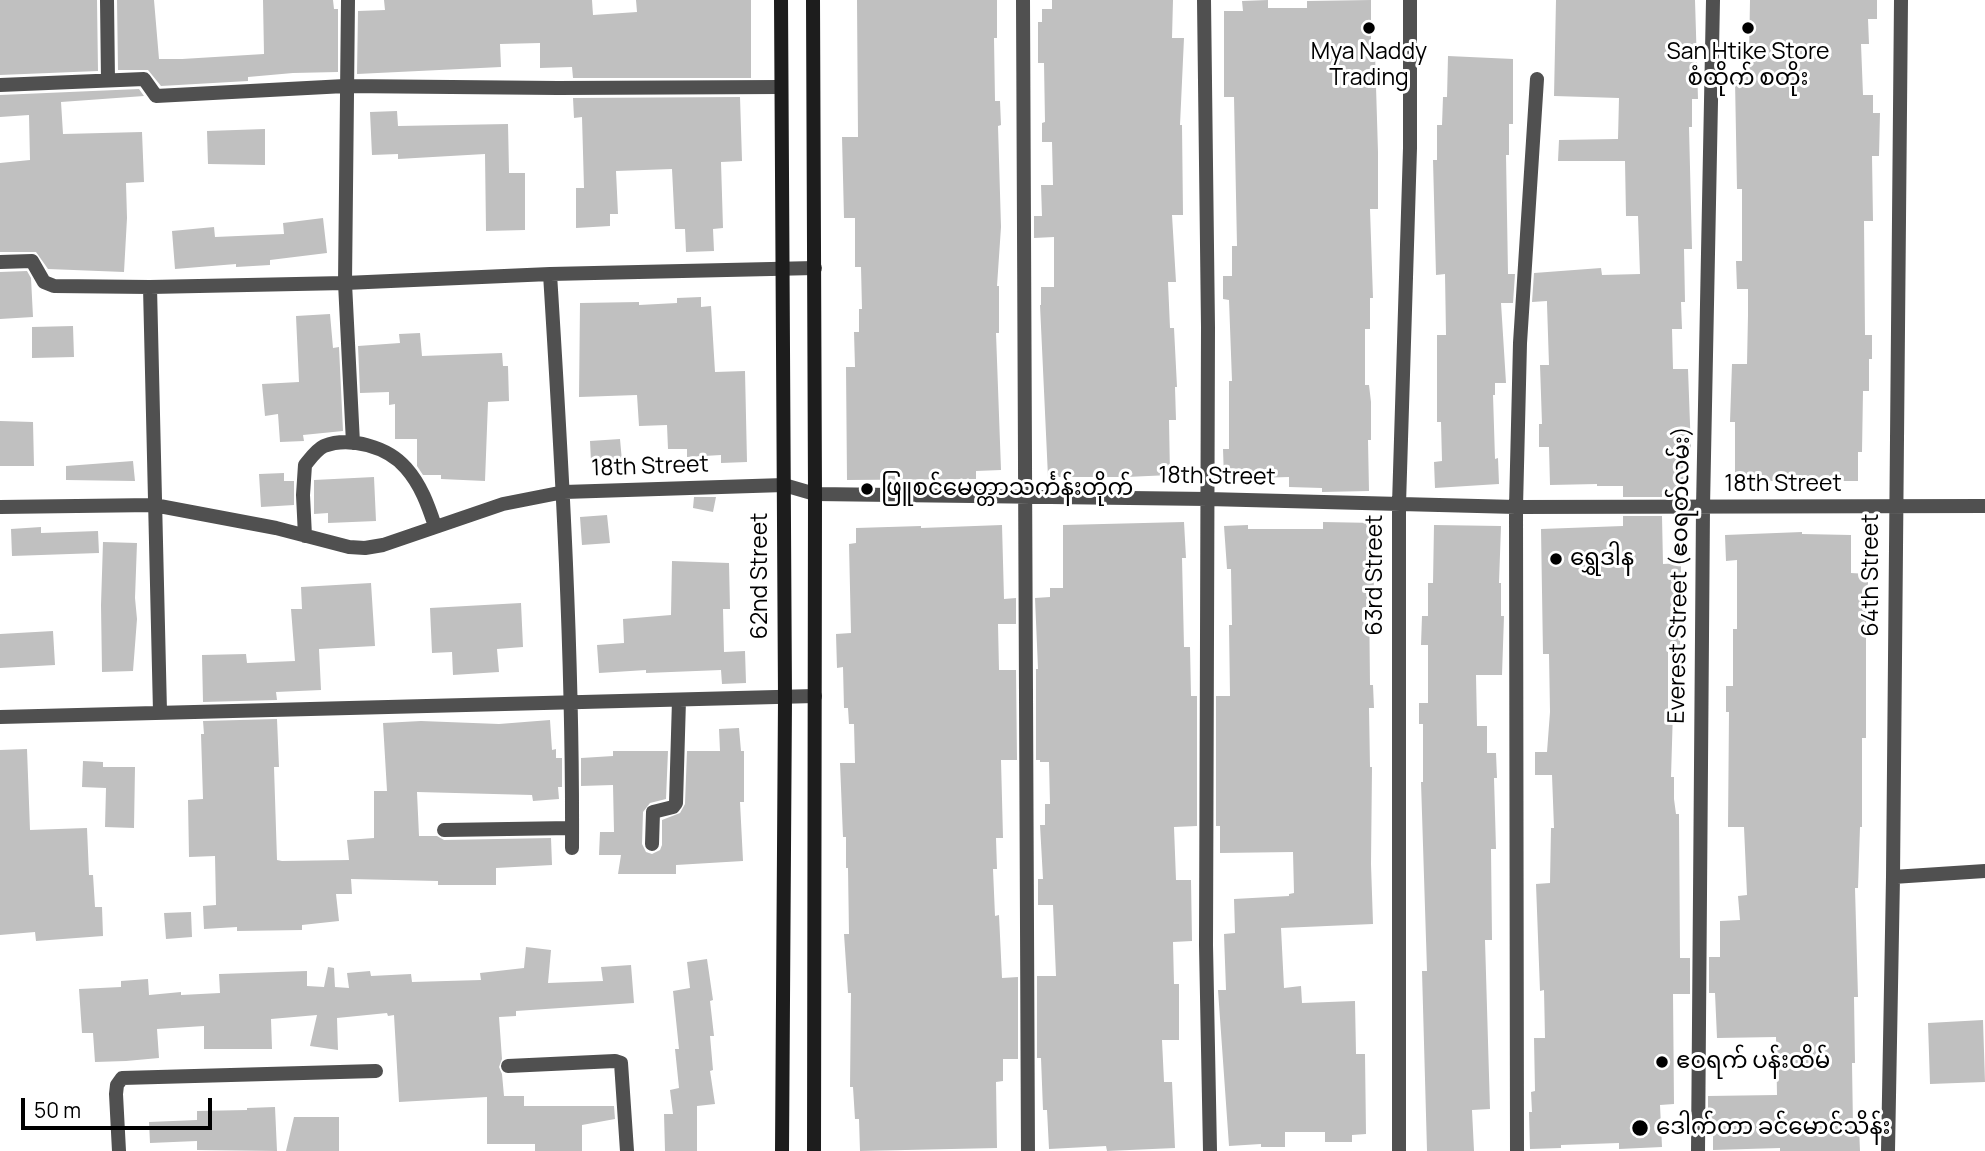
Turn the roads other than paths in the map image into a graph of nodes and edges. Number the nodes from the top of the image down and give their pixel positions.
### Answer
1 (107, 0) edge
2 (348, 0) edge
3 (781, 0) edge
4 (813, 0) edge
5 (1023, 0) edge
6 (1204, 0) edge
7 (1410, 0) edge
8 (1713, 0) edge
9 (1901, 0) edge
10 (1537, 79) dead end
11 (108, 80) junction
12 (0, 85) edge
13 (345, 86) junction
14 (781, 87) junction
15 (0, 262) edge
16 (815, 268) junction
17 (781, 269) junction
18 (550, 274) junction
19 (345, 283) junction
20 (150, 287) junction
21 (353, 443) junction
22 (784, 485) junction
23 (564, 492) junction
24 (815, 494) junction
25 (1025, 497) junction
26 (1208, 499) junction
27 (1399, 504) junction
28 (154, 505) junction
29 (1984, 506) edge
30 (0, 507) edge
31 (1516, 507) junction
32 (1703, 507) junction
33 (1896, 508) junction
34 (435, 526) junction
35 (305, 536) junction
36 (814, 696) junction
37 (785, 698) junction
38 (678, 701) junction
39 (571, 703) junction
40 (160, 712) junction
41 (0, 717) edge
42 (572, 828) junction
43 (444, 830) dead end
44 (652, 844) dead end
45 (572, 848) dead end
46 (1985, 871) edge
47 (1893, 877) junction
48 (508, 1066) dead end
49 (376, 1071) dead end
50 (119, 1151) edge
51 (627, 1151) edge
52 (782, 1151) edge
53 (814, 1151) edge
54 (1028, 1151) edge
55 (1210, 1151) edge
56 (1399, 1151) edge
57 (1517, 1151) edge
58 (1698, 1151) edge
59 (1888, 1151) edge

1 - 11 street
2 - 13 street
3 - 14 main road, 62nd Street
4 - 16 main road
5 - 25 street
6 - 26 street
7 - 27 street, 63rd Street
8 - 32 street, Everest Street (ဧ၀ရတ်လမ်း)
9 - 33 street, 64th Street
10 - 31 street
11 - 12 street
11 - 13 street
13 - 14 street
13 - 19 street
14 - 17 main road, 62nd Street
15 - 20 street
16 - 17 street
16 - 24 main road
17 - 18 street
17 - 22 main road, 62nd Street
18 - 19 street
18 - 23 street
19 - 20 street
19 - 21 street
20 - 28 street
21 - 34 street
21 - 35 street
22 - 23 street, 18th Street
22 - 24 street, 18th Street
22 - 37 main road, 62nd Street
23 - 34 street, 18th Street
23 - 39 street
24 - 25 street, 18th Street
24 - 36 main road
25 - 26 street, 18th Street
25 - 54 street
26 - 27 street, 18th Street
26 - 55 street
27 - 31 street, 18th Street
27 - 56 street, 63rd Street
28 - 30 street, 18th Street
28 - 35 street, 18th Street
28 - 40 street
29 - 33 street, 18th Street
31 - 32 street, 18th Street
31 - 57 street
32 - 33 street, 18th Street
32 - 58 street, Everest Street (ဧ၀ရတ်လမ်း)
33 - 47 street, 64th Street
34 - 35 street, 18th Street
36 - 37 street
36 - 53 main road
37 - 38 street
37 - 52 main road, 62nd Street
38 - 39 street
38 - 44 street
39 - 40 street
39 - 42 street
40 - 41 street
42 - 43 street
42 - 45 street
46 - 47 street
47 - 59 street, 64th Street
48 - 51 street
49 - 50 street

